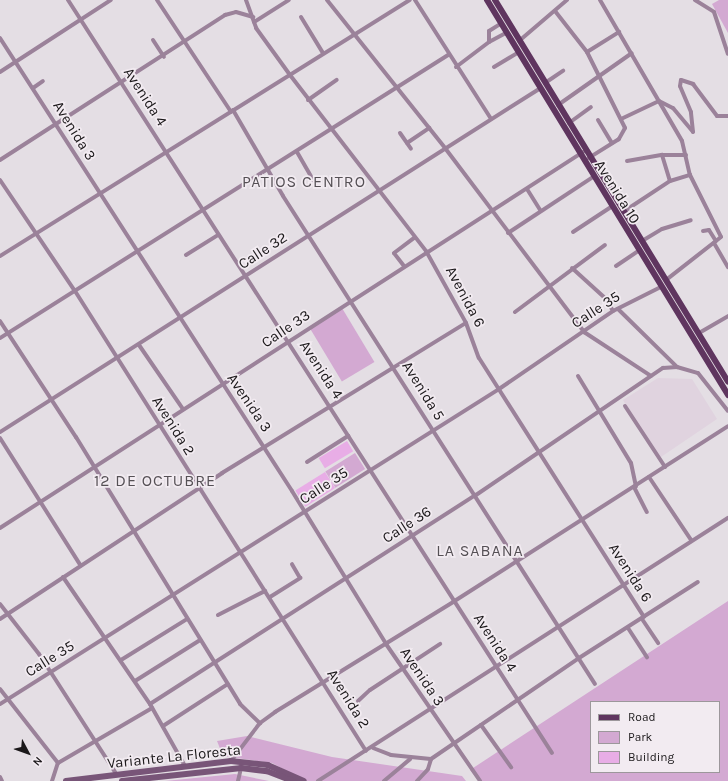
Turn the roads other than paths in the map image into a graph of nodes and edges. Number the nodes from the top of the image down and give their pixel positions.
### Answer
1 (68, 0) edge
2 (111, 0) edge
3 (158, 0) edge
4 (246, 0) edge
5 (290, 0) edge
6 (327, 0) edge
7 (408, 0) edge
8 (415, 0) edge
9 (486, 0) edge
10 (496, 0) edge
11 (567, 0) edge
12 (600, 0) edge
13 (696, 0) edge
14 (554, 11) junction
15 (301, 17) dead end
16 (80, 19) junction
17 (254, 20) junction
18 (500, 24) junction
19 (619, 32) junction
20 (354, 34) junction
21 (506, 34) junction
22 (0, 38) edge
23 (153, 40) dead end
24 (520, 41) junction
25 (185, 42) junction
26 (489, 42) junction
27 (587, 52) junction
28 (323, 53) junction
29 (517, 53) junction
30 (632, 53) junction
31 (728, 54) edge
32 (448, 55) junction
33 (164, 57) junction
34 (15, 61) junction
35 (494, 66) dead end
36 (456, 67) junction
37 (563, 71) dead end
38 (0, 72) edge
39 (290, 75) junction
40 (599, 76) junction
41 (337, 80) dead end
42 (43, 81) dead end
43 (544, 83) junction
44 (122, 84) junction
45 (395, 87) junction
46 (33, 88) junction
47 (539, 89) junction
48 (308, 100) junction
49 (659, 101) junction
50 (558, 105) junction
51 (591, 107) dead end
52 (232, 111) junction
53 (728, 116) edge
54 (491, 118) junction
55 (621, 119) junction
56 (598, 120) dead end
57 (568, 123) junction
58 (57, 124) junction
59 (429, 128) junction
60 (330, 129) junction
61 (400, 133) dead end
62 (407, 143) junction
63 (612, 143) junction
64 (445, 148) junction
65 (411, 149) dead end
66 (585, 151) junction
67 (166, 152) junction
68 (297, 152) junction
69 (662, 154) junction
70 (579, 155) junction
71 (686, 155) junction
72 (590, 158) junction
73 (0, 160) edge
74 (627, 161) dead end
75 (583, 162) junction
76 (268, 171) junction
77 (690, 175) junction
78 (593, 177) junction
79 (0, 180) edge
80 (670, 181) junction
81 (316, 185) dead end
82 (526, 189) junction
83 (378, 191) junction
84 (101, 193) junction
85 (611, 207) junction
86 (492, 210) junction
87 (541, 211) junction
88 (204, 212) junction
89 (623, 212) junction
90 (691, 220) dead end
91 (703, 231) dead end
92 (573, 232) dead end
93 (508, 233) junction
94 (36, 234) junction
95 (218, 235) junction
96 (310, 235) junction
97 (415, 237) junction
98 (642, 241) junction
99 (715, 242) junction
100 (605, 245) dead end
101 (426, 251) junction
102 (638, 251) junction
103 (137, 252) junction
104 (186, 255) dead end
105 (0, 256) edge
106 (404, 266) junction
107 (616, 266) dead end
108 (728, 267) edge
109 (572, 268) junction
110 (246, 277) junction
111 (666, 280) junction
112 (549, 286) junction
113 (661, 287) junction
114 (75, 291) junction
115 (350, 300) junction
116 (615, 310) junction
117 (515, 312) dead end
118 (728, 316) edge
119 (180, 319) junction
120 (0, 321) edge
121 (466, 323) junction
122 (584, 332) junction
123 (8, 333) junction
124 (699, 333) junction
125 (0, 338) edge
126 (288, 342) junction
127 (139, 345) junction
128 (118, 358) junction
129 (677, 367) junction
130 (395, 369) junction
131 (578, 376) dead end
132 (651, 376) junction
133 (727, 378) edge
134 (222, 384) junction
135 (499, 389) junction
136 (728, 395) edge
137 (52, 399) junction
138 (625, 406) dead end
139 (331, 408) junction
140 (183, 409) junction
141 (601, 411) junction
142 (728, 411) edge
143 (159, 424) junction
144 (728, 426) edge
145 (434, 430) junction
146 (0, 432) edge
147 (348, 436) junction
148 (0, 438) edge
149 (265, 448) junction
150 (539, 453) junction
151 (307, 462) dead end
152 (94, 465) junction
153 (665, 467) junction
154 (370, 470) junction
155 (649, 477) junction
156 (635, 486) junction
157 (198, 488) junction
158 (476, 495) junction
159 (42, 501) junction
160 (305, 512) junction
161 (647, 512) dead end
162 (728, 518) edge
163 (582, 521) junction
164 (0, 528) edge
165 (132, 532) junction
166 (413, 535) junction
167 (691, 540) junction
168 (241, 554) junction
169 (518, 561) junction
170 (292, 564) dead end
171 (81, 566) junction
172 (63, 577) junction
173 (347, 579) junction
174 (698, 582) dead end
175 (624, 585) junction
176 (265, 591) junction
177 (173, 596) junction
178 (270, 597) junction
179 (453, 602) junction
180 (0, 604) edge
181 (7, 614) junction
182 (218, 615) dead end
183 (643, 618) junction
184 (0, 619) edge
185 (186, 619) junction
186 (283, 619) junction
187 (559, 626) junction
188 (628, 628) junction
189 (106, 638) junction
190 (200, 640) junction
191 (658, 643) dead end
192 (386, 644) junction
193 (440, 644) dead end
194 (647, 657) dead end
195 (579, 658) junction
196 (121, 660) junction
197 (214, 661) junction
198 (496, 667) junction
199 (403, 670) junction
200 (51, 672) junction
201 (135, 681) junction
202 (323, 682) junction
203 (228, 684) junction
204 (595, 684) dead end
205 (0, 689) edge
206 (9, 699) junction
207 (517, 700) junction
208 (358, 701) dead end
209 (0, 704) edge
210 (151, 706) junction
211 (431, 711) junction
212 (260, 722) junction
213 (481, 725) junction
214 (163, 726) junction
215 (96, 740) junction
216 (453, 744) junction
217 (372, 748) junction
218 (366, 752) junction
219 (552, 753) dead end
220 (410, 759) junction
221 (431, 759) junction
222 (231, 761) junction
223 (58, 763) junction
224 (185, 766) junction
225 (511, 767) dead end
226 (241, 768) junction
227 (116, 775) junction
228 (0, 778) edge
229 (419, 780) edge
230 (2, 781) edge
231 (52, 781) edge
232 (66, 781) edge
233 (122, 781) edge
234 (238, 781) edge
235 (293, 781) edge
236 (304, 781) edge
237 (318, 781) edge
238 (384, 781) edge
239 (480, 781) edge

1 - 16 street, Avenida 4
2 - 16 street
3 - 25 street, Avenida 5
4 - 17 street, Avenida 6
5 - 17 street
6 - 20 street
7 - 20 street
8 - 32 street
9 - 18 main road, Avenida 10
10 - 24 main road, Avenida 10
11 - 14 street
12 - 19 street
13 - 31 street
14 - 24 street
14 - 27 street
15 - 28 street
16 - 34 street
16 - 44 street, Avenida 4
17 - 25 street
17 - 39 street, Avenida 6
18 - 21 main road, Avenida 10
18 - 26 street
19 - 27 street
19 - 30 street
20 - 28 street
20 - 45 street
21 - 26 street
21 - 29 main road, Avenida 10
22 - 34 street, Avenida 3
23 - 33 street
24 - 43 main road, Avenida 10
25 - 33 street
25 - 52 street, Avenida 5
26 - 36 street
27 - 40 street
28 - 39 street
29 - 35 street
29 - 47 main road, Avenida 10
30 - 40 street
30 - 49 street
32 - 36 street
32 - 45 street
33 - 44 street
34 - 38 street
34 - 46 street, Avenida 3
36 - 54 street
37 - 43 street
39 - 48 street, Avenida 6
39 - 52 street
40 - 50 street
40 - 55 street
41 - 48 street
42 - 46 street
43 - 50 main road, Avenida 10
44 - 58 street
44 - 67 street, Avenida 4
45 - 59 street
45 - 60 street
46 - 58 street, Avenida 3
47 - 54 street, Calle 32
47 - 70 main road, Avenida 10
48 - 60 street, Avenida 6
49 - 53 street
49 - 55 street
49 - 71 street
50 - 57 main road, Avenida 10
51 - 57 street
52 - 67 street
52 - 76 street, Avenida 5
54 - 64 street, Calle 32
55 - 63 street
56 - 63 street
57 - 66 main road, Avenida 10
58 - 73 street
58 - 84 street, Avenida 3
59 - 62 street
59 - 64 street
60 - 68 street
60 - 83 street, Avenida 6
61 - 62 street
62 - 65 street
63 - 72 street
64 - 83 street, Calle 32
64 - 86 street
66 - 70 street, Calle 33
66 - 72 main road, Avenida 10
67 - 84 street
67 - 88 street, Avenida 4
68 - 76 street
68 - 81 street
69 - 71 street
69 - 74 street
69 - 80 street
70 - 75 main road, Avenida 10
70 - 82 street, Calle 33
71 - 77 street
72 - 75 street
72 - 89 main road, Avenida 10
75 - 78 main road, Avenida 10
76 - 88 street
76 - 96 street, Avenida 5
77 - 80 street
77 - 99 street
78 - 85 main road, Avenida 10
78 - 87 street
79 - 94 street, Avenida 2
80 - 89 street
82 - 86 street, Calle 33
82 - 87 street
83 - 96 street, Calle 32
83 - 97 street, Avenida 6
84 - 94 street
84 - 103 street, Avenida 3
85 - 92 street
85 - 102 main road, Avenida 10
86 - 93 street
86 - 101 street, Calle 33
87 - 93 street
88 - 95 street, Avenida 4
88 - 103 street
89 - 98 main road, Avenida 10
90 - 98 street
91 - 99 street
93 - 112 street
94 - 105 street
94 - 114 street, Avenida 2
95 - 104 street
95 - 110 street, Avenida 4
96 - 110 street, Calle 32
96 - 115 street, Avenida 5
97 - 101 street, Avenida 6
97 - 106 street
98 - 111 main road, Avenida 10
99 - 108 street
99 - 111 street
100 - 109 street
101 - 106 street, Calle 33
101 - 121 street, Avenida 6
102 - 107 street
102 - 113 main road, Avenida 10
103 - 114 street
103 - 119 street, Avenida 3
106 - 115 street, Calle 33
109 - 112 street
109 - 116 street
110 - 119 street, Calle 32
110 - 126 street, Avenida 4
111 - 124 main road, Avenida 10
112 - 117 street
112 - 122 street
113 - 116 street, Calle 35
113 - 136 main road, Avenida 10
114 - 123 street
114 - 128 street, Avenida 2
115 - 126 street, Calle 33
115 - 130 street, Avenida 5
116 - 122 street, Calle 35
116 - 129 street
118 - 124 street
119 - 127 street, Calle 32
119 - 134 street, Avenida 3
120 - 123 street
121 - 130 street
121 - 135 street, Avenida 6
122 - 132 street
122 - 135 street, Calle 35
123 - 125 street
123 - 137 street
124 - 133 main road, Avenida 10
126 - 134 street, Calle 33
126 - 139 street, Avenida 4
127 - 128 street, Calle 32
127 - 140 street
128 - 137 street, Calle 32
128 - 143 street, Avenida 2
129 - 132 street, Calle 36
129 - 142 street
130 - 139 street
130 - 145 street, Avenida 5
131 - 141 street
132 - 141 street, Calle 36
134 - 140 street, Calle 33
134 - 149 street, Avenida 3
135 - 145 street, Calle 35
135 - 150 street, Avenida 6
137 - 146 street, Calle 32
137 - 152 street
138 - 153 street
139 - 147 street, Avenida 4
139 - 149 street
140 - 143 street, Calle 33
141 - 150 street, Calle 36
141 - 156 street
143 - 152 street, Calle 33
143 - 157 street, Avenida 2
144 - 153 street
145 - 154 street, Calle 35
145 - 158 street, Avenida 5
147 - 151 street
147 - 154 street, Avenida 4
148 - 159 street
149 - 157 street
149 - 160 street, Avenida 3
150 - 158 street, Calle 36
150 - 163 street, Avenida 6
152 - 159 street, Calle 33
152 - 165 street
153 - 155 street
154 - 160 street, Calle 35
154 - 166 street, Avenida 4
155 - 156 street
155 - 167 street
156 - 161 street
156 - 163 street
157 - 165 street
157 - 168 street, Avenida 2
158 - 166 street, Calle 36
158 - 169 street, Avenida 5
159 - 164 street, Calle 33
159 - 171 street
160 - 168 street, Calle 35
160 - 173 street, Avenida 3
162 - 167 street
163 - 169 street
163 - 175 street, Avenida 6
165 - 171 street
165 - 177 street
166 - 173 street, Calle 36
166 - 179 street, Avenida 4
167 - 175 street
168 - 176 street, Avenida 2
168 - 177 street, Calle 35
169 - 179 street
169 - 187 street, Avenida 5
170 - 178 street
171 - 172 street
172 - 181 street
172 - 189 street
173 - 186 street, Calle 36
173 - 192 street, Avenida 3
174 - 183 street
175 - 183 street, Avenida 6
175 - 187 street
176 - 178 street, Avenida 2
176 - 182 street
177 - 185 street
177 - 189 street, Calle 35
178 - 186 street, Avenida 2
179 - 192 street
179 - 198 street, Avenida 4
180 - 181 street
181 - 184 street
181 - 200 street
183 - 188 street
183 - 191 street, Avenida 6
185 - 190 street
185 - 196 street
186 - 197 street, Calle 36
186 - 202 street, Avenida 2
187 - 195 street, Avenida 5
187 - 198 street
188 - 194 street
188 - 195 street
189 - 196 street
189 - 200 street, Calle 35
190 - 197 street
190 - 201 street
192 - 199 street, Avenida 3
192 - 202 street
193 - 199 street
195 - 204 street, Avenida 5
195 - 207 street
196 - 201 street
197 - 203 street
197 - 210 street, Calle 36
198 - 207 street, Avenida 4
198 - 211 street
199 - 208 street
199 - 211 street, Avenida 3
200 - 206 street, Calle 35
200 - 215 street
201 - 210 street
202 - 212 street
202 - 218 street, Avenida 2
203 - 212 street
203 - 214 street
205 - 206 street
206 - 209 street, Calle 35
206 - 223 street
207 - 213 street
207 - 219 street, Avenida 4
210 - 214 street
210 - 215 street, Calle 36
211 - 216 street, Avenida 3
211 - 217 street
212 - 222 street
213 - 216 street
213 - 225 street
214 - 224 street
215 - 223 street, Calle 36
215 - 227 street
216 - 221 street
216 - 239 street, Avenida 3
217 - 218 street
217 - 220 street
218 - 237 street
220 - 221 street
220 - 238 street
221 - 229 street
222 - 224 main road, Variante La Floresta
222 - 236 main road, Variante La Floresta
223 - 231 street
224 - 227 main road, Variante La Floresta
226 - 233 main road, Variante La Floresta
226 - 234 street
226 - 235 main road, Variante La Floresta
227 - 232 main road, Variante La Floresta
228 - 230 street

